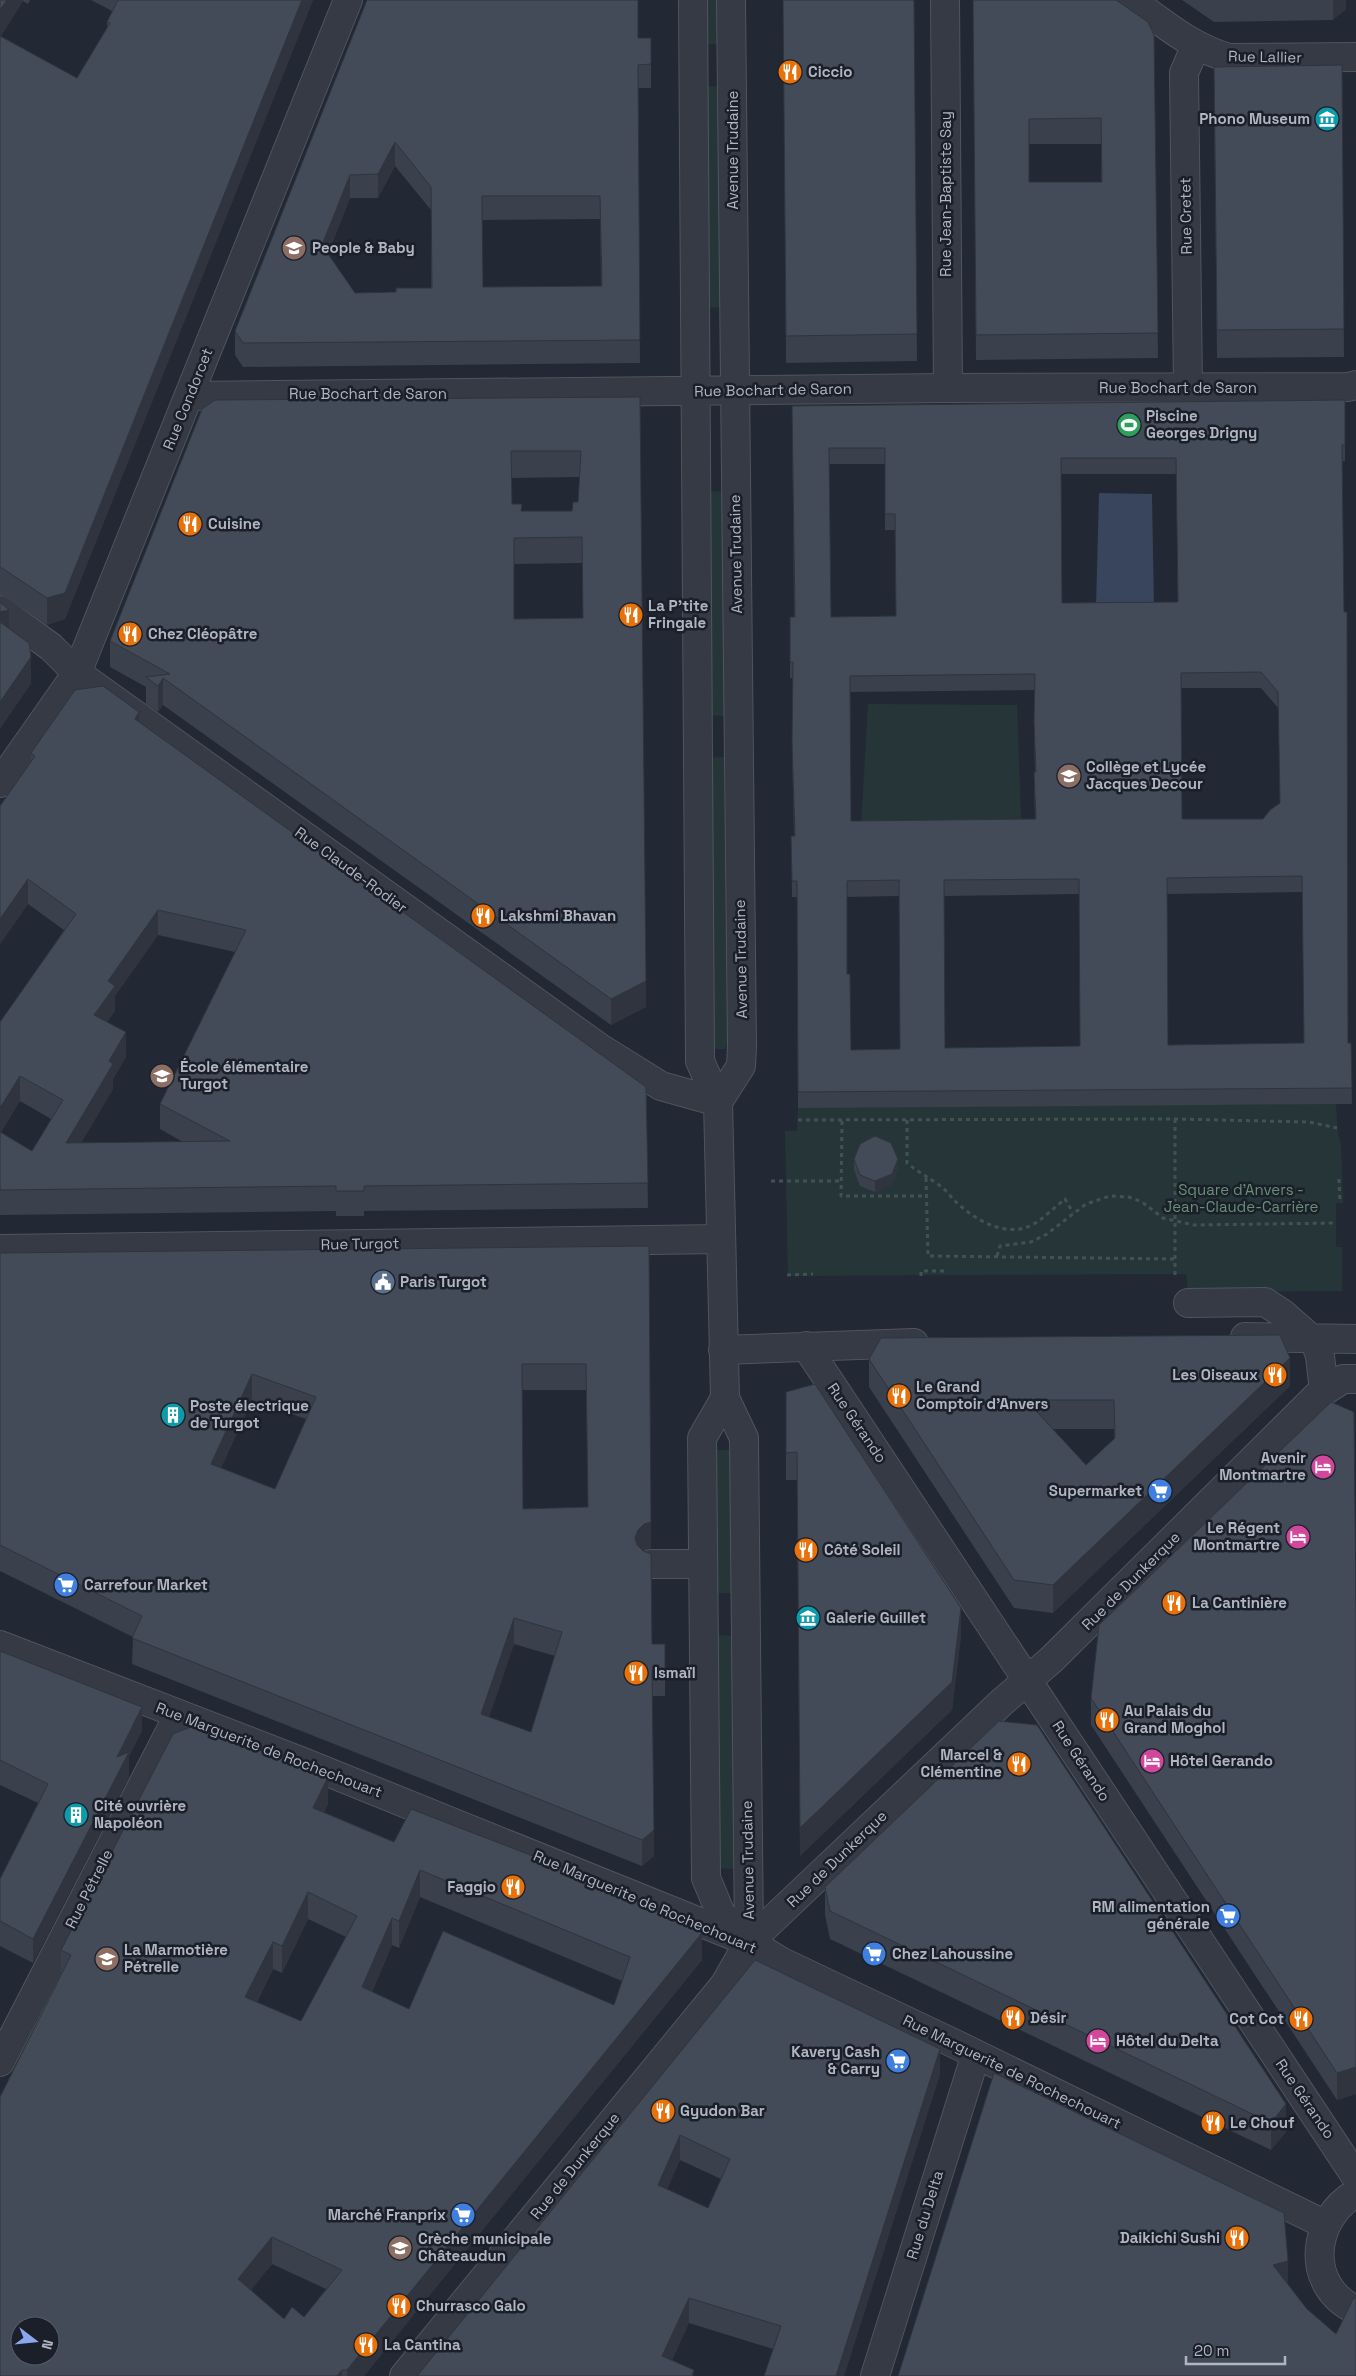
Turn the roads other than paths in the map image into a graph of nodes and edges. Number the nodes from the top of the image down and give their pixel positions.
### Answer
1 (348, 0) edge
2 (693, 0) edge
3 (732, 0) edge
4 (945, 0) edge
5 (1131, 0) edge
6 (1196, 45) junction
7 (1356, 57) edge
8 (1356, 385) edge
9 (948, 388) junction
10 (1188, 388) junction
11 (735, 391) junction
12 (695, 392) junction
13 (189, 396) junction
14 (0, 610) edge
15 (77, 673) junction
16 (0, 783) edge
17 (718, 1102) junction
18 (721, 1239) junction
19 (0, 1249) edge
20 (1188, 1304) dead end
21 (1219, 1337) edge
22 (1312, 1338) junction
23 (1356, 1339) edge
24 (937, 1342) edge
25 (806, 1346) junction
26 (723, 1350) junction
27 (1356, 1379) edge
28 (1324, 1391) junction
29 (724, 1398) junction
30 (651, 1564) edge
31 (703, 1564) junction
32 (0, 1645) edge
33 (1028, 1680) junction
34 (178, 1716) junction
35 (749, 1942) junction
36 (976, 2054) junction
37 (0, 2062) edge
38 (1356, 2177) edge
39 (1356, 2193) edge
40 (1326, 2224) junction
41 (1356, 2310) edge
42 (404, 2376) edge
43 (875, 2376) edge

1 - 13 street, Rue Condorcet
2 - 12 street, Avenue Trudaine
3 - 11 street, Avenue Trudaine
4 - 9 street, Rue Jean-Baptiste Say
5 - 6 street, Rue Lallier
6 - 7 street, Rue Lallier
6 - 10 street, Rue Cretet
8 - 10 street, Rue Bochart de Saron
9 - 10 street, Rue Bochart de Saron
9 - 11 street, Rue Bochart de Saron
11 - 12 street, Rue Bochart de Saron
11 - 17 street, Avenue Trudaine
12 - 13 street, Rue Bochart de Saron
12 - 17 street, Avenue Trudaine
13 - 15 street, Rue Condorcet
14 - 15 street, Rue Claude-Rodier
15 - 16 street, Rue Condorcet
15 - 17 street, Rue Claude-Rodier
17 - 18 street, Avenue Trudaine
18 - 19 street, Rue Turgot
18 - 26 street, Avenue Trudaine
20 - 22 street
21 - 22 street
22 - 23 street
22 - 28 street
24 - 25 street
25 - 26 street
25 - 33 street, Rue Gérando
26 - 29 street, Avenue Trudaine
27 - 28 street, Rue de Dunkerque
28 - 33 street, Rue de Dunkerque
29 - 31 street, Avenue Trudaine
29 - 35 street, Avenue Trudaine
30 - 31 street
31 - 35 street, Avenue Trudaine
32 - 34 street, Rue Marguerite de Rochechouart
33 - 35 street, Rue de Dunkerque
33 - 38 street, Rue Gérando
34 - 35 street, Rue Marguerite de Rochechouart
34 - 37 street, Rue Pétrelle
35 - 36 street, Rue Marguerite de Rochechouart
35 - 42 street, Rue de Dunkerque
36 - 40 street, Rue Marguerite de Rochechouart
36 - 43 street, Rue du Delta
39 - 40 street
40 - 41 street

